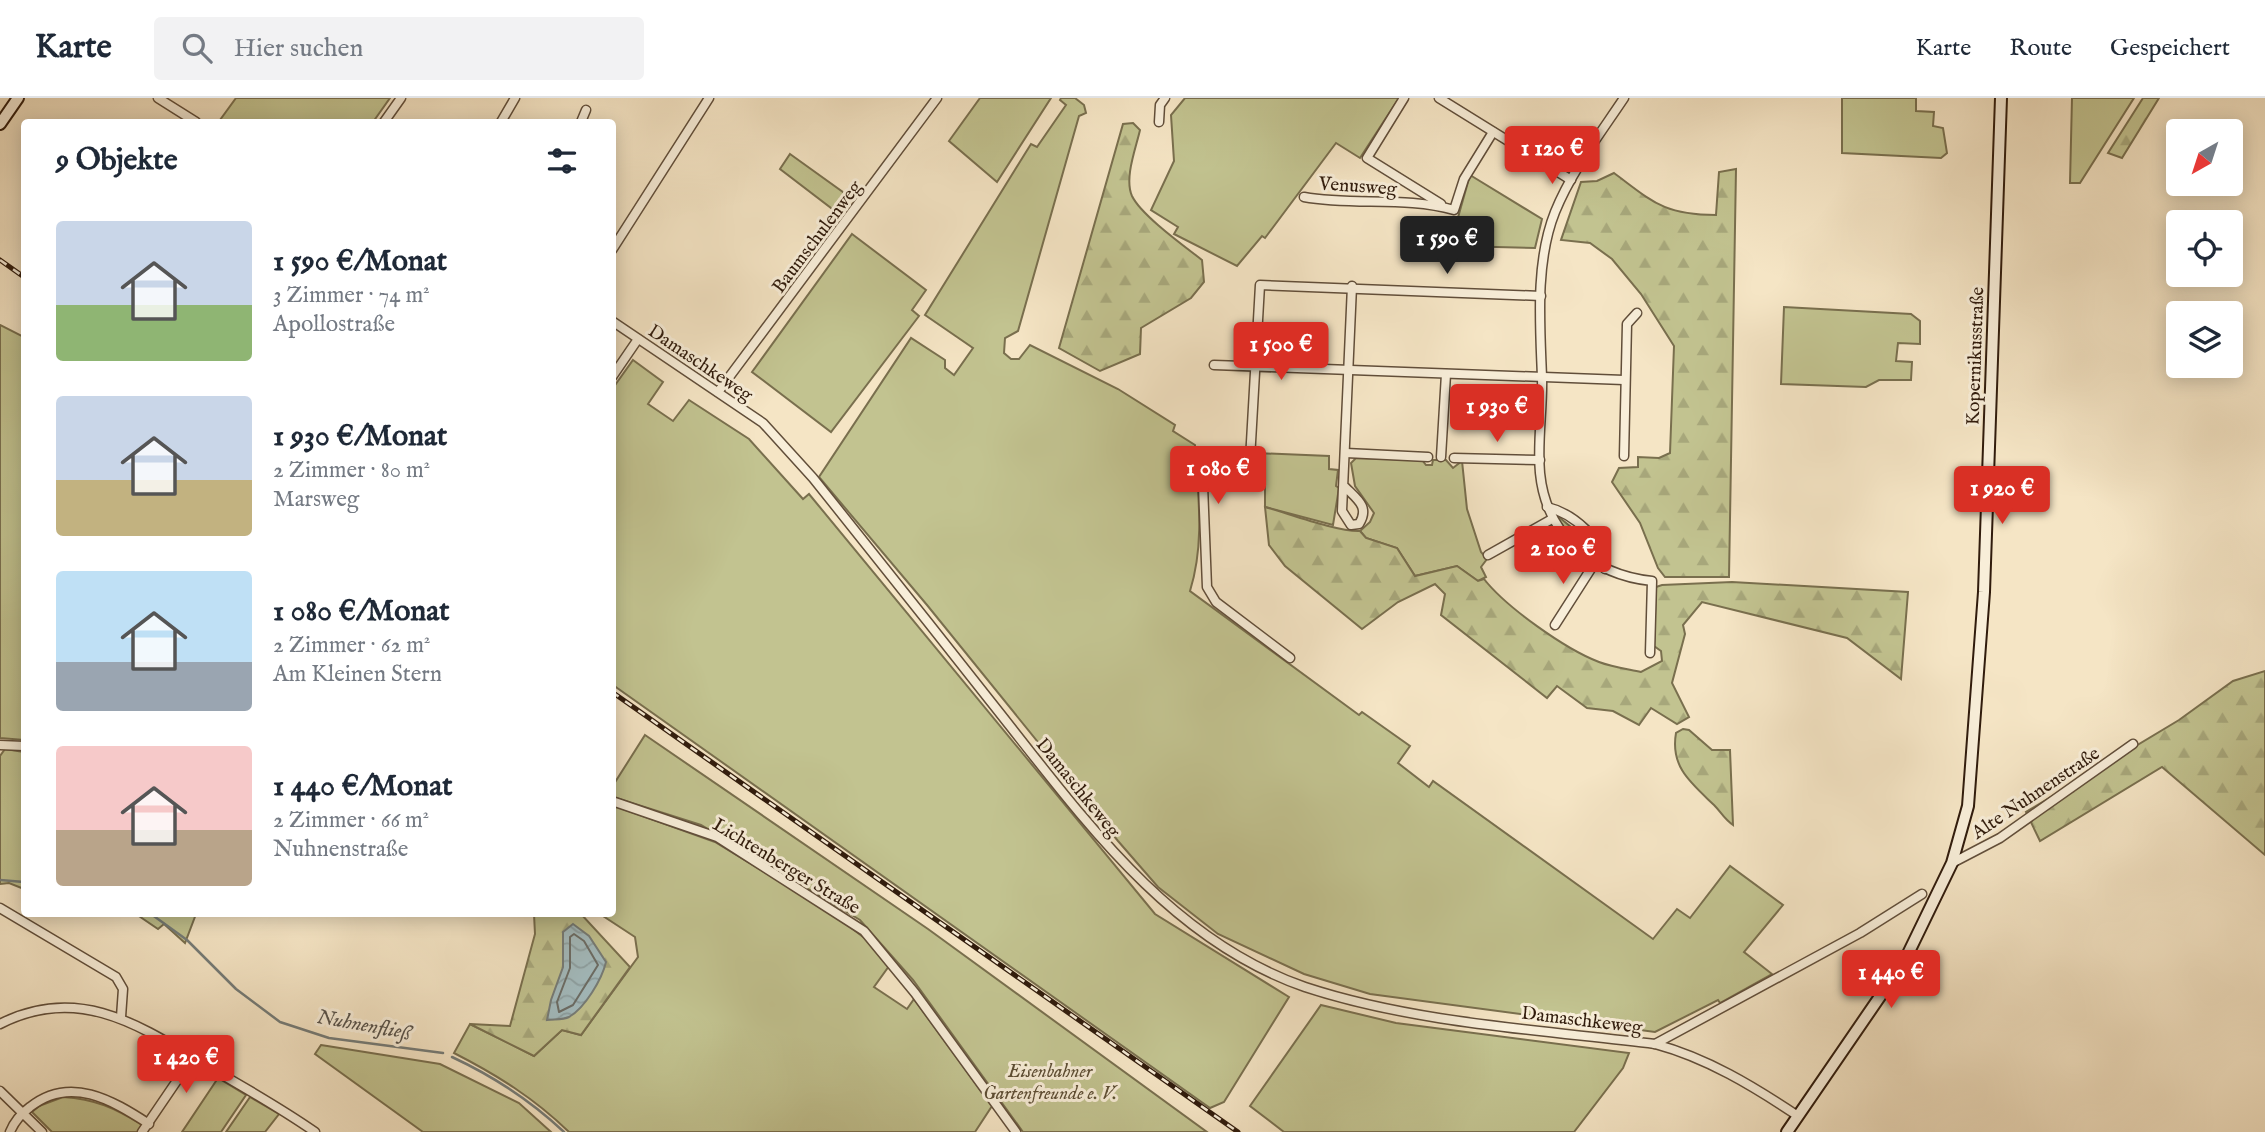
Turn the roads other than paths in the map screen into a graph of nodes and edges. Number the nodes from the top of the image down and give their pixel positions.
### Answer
1 (18, 98) edge
2 (158, 98) edge
3 (401, 98) edge
4 (515, 98) edge
5 (709, 98) edge
6 (937, 98) edge
7 (1165, 98) edge
8 (1404, 98) edge
9 (1439, 98) edge
10 (1624, 98) edge
11 (2001, 98) edge
12 (586, 110) dead end
13 (191, 119) edge
14 (386, 119) edge
15 (503, 119) edge
16 (582, 119) edge
17 (1159, 122) dead end
18 (0, 124) edge
19 (1493, 132) junction
20 (1572, 180) junction
21 (1414, 187) junction
22 (1304, 197) dead end
23 (1409, 204) junction
24 (1446, 208) junction
25 (616, 244) edge
26 (1352, 286) junction
27 (1541, 296) junction
28 (1637, 313) dead end
29 (616, 324) edge
30 (638, 339) junction
31 (1214, 365) dead end
32 (1254, 367) junction
33 (616, 371) edge
34 (1348, 371) junction
35 (1446, 374) junction
36 (1542, 378) junction
37 (1624, 380) junction
38 (718, 392) junction
39 (1346, 453) junction
40 (1625, 456) dead end
41 (1428, 457) dead end
42 (1441, 457) dead end
43 (1454, 458) dead end
44 (1540, 460) junction
45 (1345, 487) dead end
46 (1547, 507) junction
47 (1552, 519) junction
48 (1488, 555) dead end
49 (1594, 564) junction
50 (1605, 569) junction
51 (1555, 625) dead end
52 (1650, 653) dead end
53 (1290, 658) dead end
54 (2133, 744) dead end
55 (0, 745) edge
56 (21, 746) edge
57 (616, 802) edge
58 (1952, 863) junction
59 (1922, 894) dead end
60 (0, 908) edge
61 (121, 1017) junction
62 (0, 1024) edge
63 (1655, 1044) junction
64 (193, 1057) junction
65 (0, 1091) edge
66 (23, 1113) junction
67 (1798, 1116) junction
68 (149, 1124) junction
69 (302, 1128) edge
70 (10, 1132) edge
71 (43, 1132) edge
72 (142, 1132) edge
73 (315, 1132) edge
74 (1016, 1132) edge
75 (1787, 1132) edge

1 - 18 main road
2 - 13 street
3 - 14 street
4 - 15 street
5 - 25 street
6 - 38 street, Baumschulenweg
7 - 17 street
8 - 21 street, Venusweg
9 - 19 street
10 - 20 street
11 - 58 main road, Kopernikusstraße
12 - 16 street
19 - 20 street
19 - 24 street
20 - 27 street
21 - 23 street, Venusweg
21 - 24 street, Venusweg
22 - 23 street, Venusweg
23 - 24 street, Venusweg
26 - 27 street
26 - 32 street
26 - 34 street
27 - 36 street
28 - 37 street
29 - 30 street, Damaschkeweg
30 - 33 street
30 - 38 street, Damaschkeweg
31 - 32 street
32 - 34 street
32 - 53 street
34 - 35 street
34 - 39 street
35 - 36 street
35 - 42 street
36 - 37 street
36 - 44 street
37 - 40 street
38 - 63 street, Damaschkeweg
39 - 41 street
39 - 45 street
43 - 44 street
44 - 46 street
46 - 47 street
46 - 50 street
47 - 48 street
47 - 49 street
49 - 50 street
49 - 51 street
50 - 52 street
54 - 58 street, Alte Nuhnenstraße
55 - 56 street
57 - 74 street, Lichtenberger Straße
58 - 67 main road, Kopernikusstraße
59 - 63 street, Damaschkeweg
60 - 61 street
61 - 62 street
61 - 64 street
63 - 67 street, Damaschkeweg
64 - 68 street
64 - 69 street
65 - 66 street
66 - 68 street
66 - 70 street
66 - 71 street
67 - 75 main road, Kopernikusstraße
68 - 72 street
69 - 73 street

